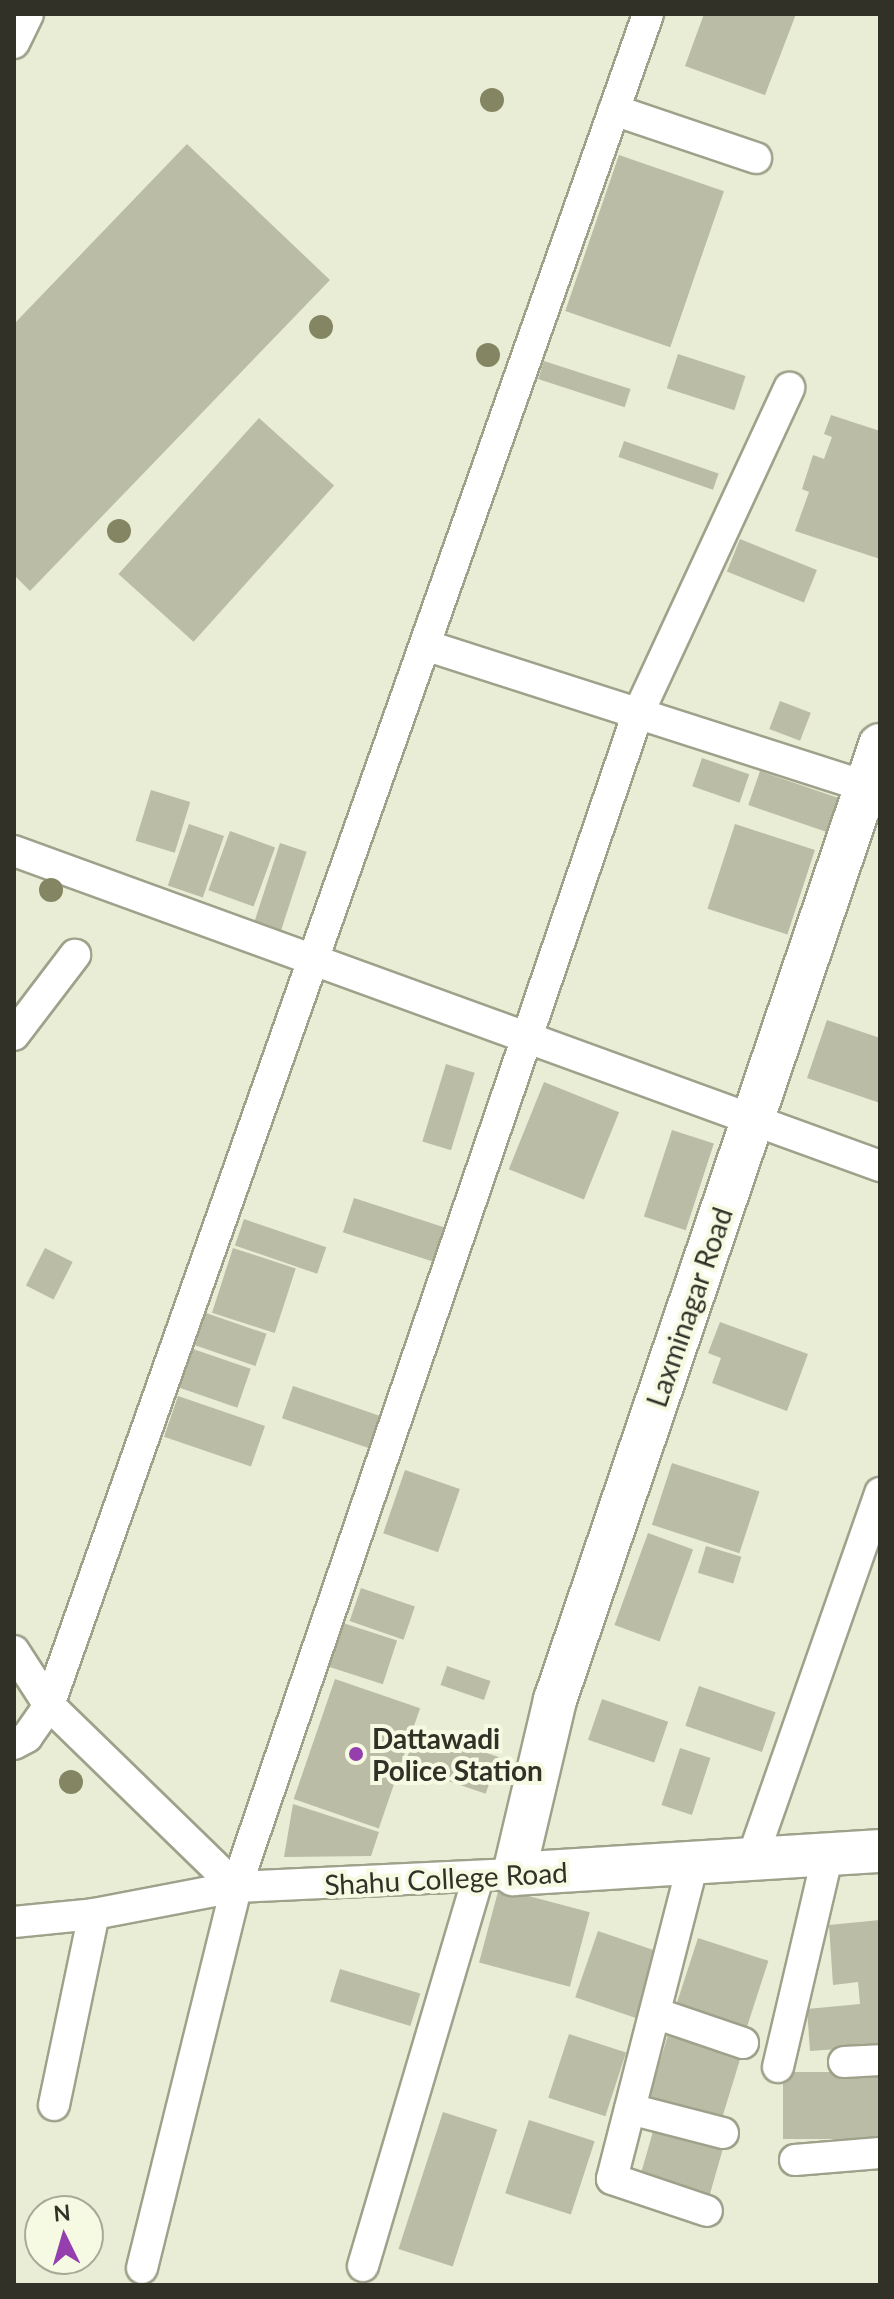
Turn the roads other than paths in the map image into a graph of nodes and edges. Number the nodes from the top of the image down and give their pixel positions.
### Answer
1 (28, 14) edge
2 (648, 14) edge
3 (14, 43) edge
4 (614, 110) junction
5 (756, 158) dead end
6 (789, 388) dead end
7 (425, 645) junction
8 (637, 716) junction
9 (880, 745) edge
10 (866, 787) junction
11 (14, 851) edge
12 (75, 955) dead end
13 (313, 959) junction
14 (14, 1035) edge
15 (530, 1038) junction
16 (753, 1120) junction
17 (880, 1166) edge
18 (880, 1493) edge
19 (14, 1651) edge
20 (14, 1693) edge
21 (49, 1705) junction
22 (14, 1744) edge
23 (880, 1851) edge
24 (828, 1854) junction
25 (752, 1859) junction
26 (693, 1863) junction
27 (495, 1877) junction
28 (236, 1887) junction
29 (94, 1914) junction
30 (14, 1922) edge
31 (655, 2013) junction
32 (743, 2043) dead end
33 (880, 2060) edge
34 (844, 2062) dead end
35 (778, 2067) dead end
36 (54, 2105) dead end
37 (630, 2109) junction
38 (723, 2133) dead end
39 (880, 2153) edge
40 (795, 2160) dead end
41 (707, 2211) dead end
42 (363, 2266) dead end
43 (142, 2268) dead end

1 - 3 street
2 - 4 street
4 - 5 street
4 - 7 street
6 - 8 street
7 - 8 street
7 - 13 street
8 - 10 street
8 - 15 street
9 - 10 street, Laxminagar Road
10 - 16 street, Laxminagar Road
11 - 13 street
12 - 14 street
13 - 15 street
13 - 21 street
15 - 16 street
15 - 28 street
16 - 17 street
16 - 27 street, Laxminagar Road
18 - 25 street
19 - 21 street
20 - 21 street
21 - 22 street
21 - 28 street
23 - 24 street, Shahu College Road
24 - 25 street, Shahu College Road
24 - 35 street
25 - 26 street, Shahu College Road
26 - 27 street, Shahu College Road
26 - 31 street
27 - 28 street, Shahu College Road
27 - 42 street
28 - 29 street, Shahu College Road
28 - 43 street
29 - 30 street, Shahu College Road
29 - 36 street
31 - 32 street
31 - 37 street
33 - 34 street
37 - 38 street
37 - 41 street
39 - 40 street

